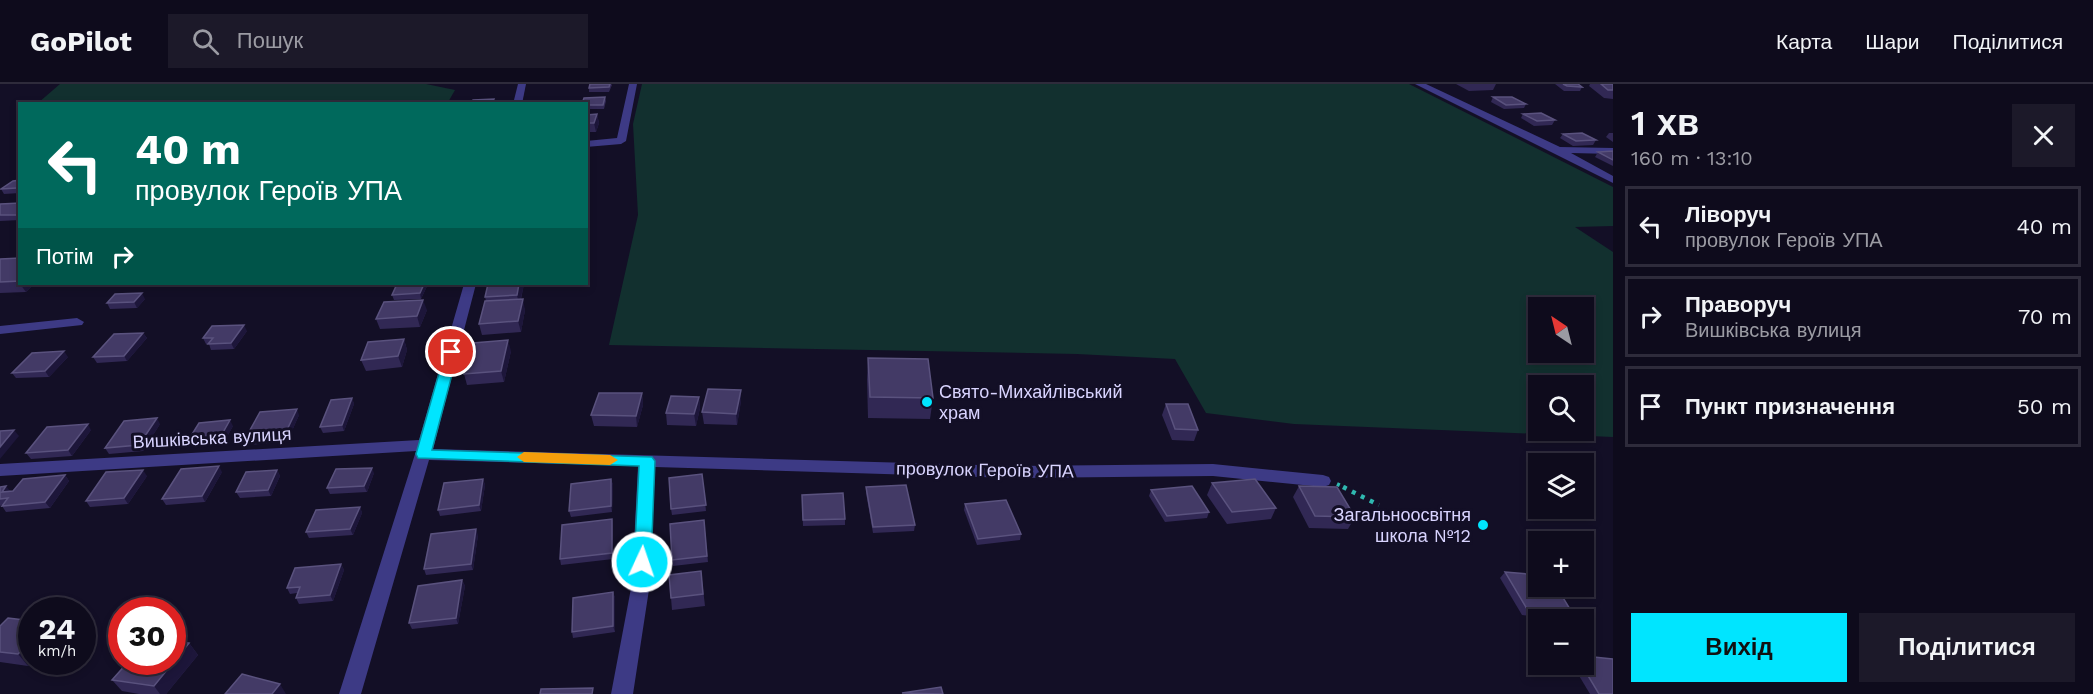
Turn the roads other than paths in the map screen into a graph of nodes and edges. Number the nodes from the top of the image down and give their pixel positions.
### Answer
1 (522, 84) edge
2 (633, 84) edge
3 (1419, 84) edge
4 (518, 102) edge
5 (588, 144) edge
6 (1558, 150) junction
7 (1613, 151) edge
8 (1613, 180) edge
9 (470, 285) edge
10 (77, 322) dead end
11 (0, 330) edge
12 (424, 449) junction
13 (647, 461) junction
14 (0, 470) edge
15 (1323, 481) road end
16 (351, 694) edge
17 (622, 694) edge

1 - 4 street
2 - 5 street
3 - 6 street
6 - 7 street
6 - 8 street
9 - 12 street
10 - 11 street
12 - 13 street, провулок Героїв УПА
12 - 14 street, Вишківська вулиця
12 - 16 street
13 - 15 street, провулок Героїв УПА
13 - 17 street

